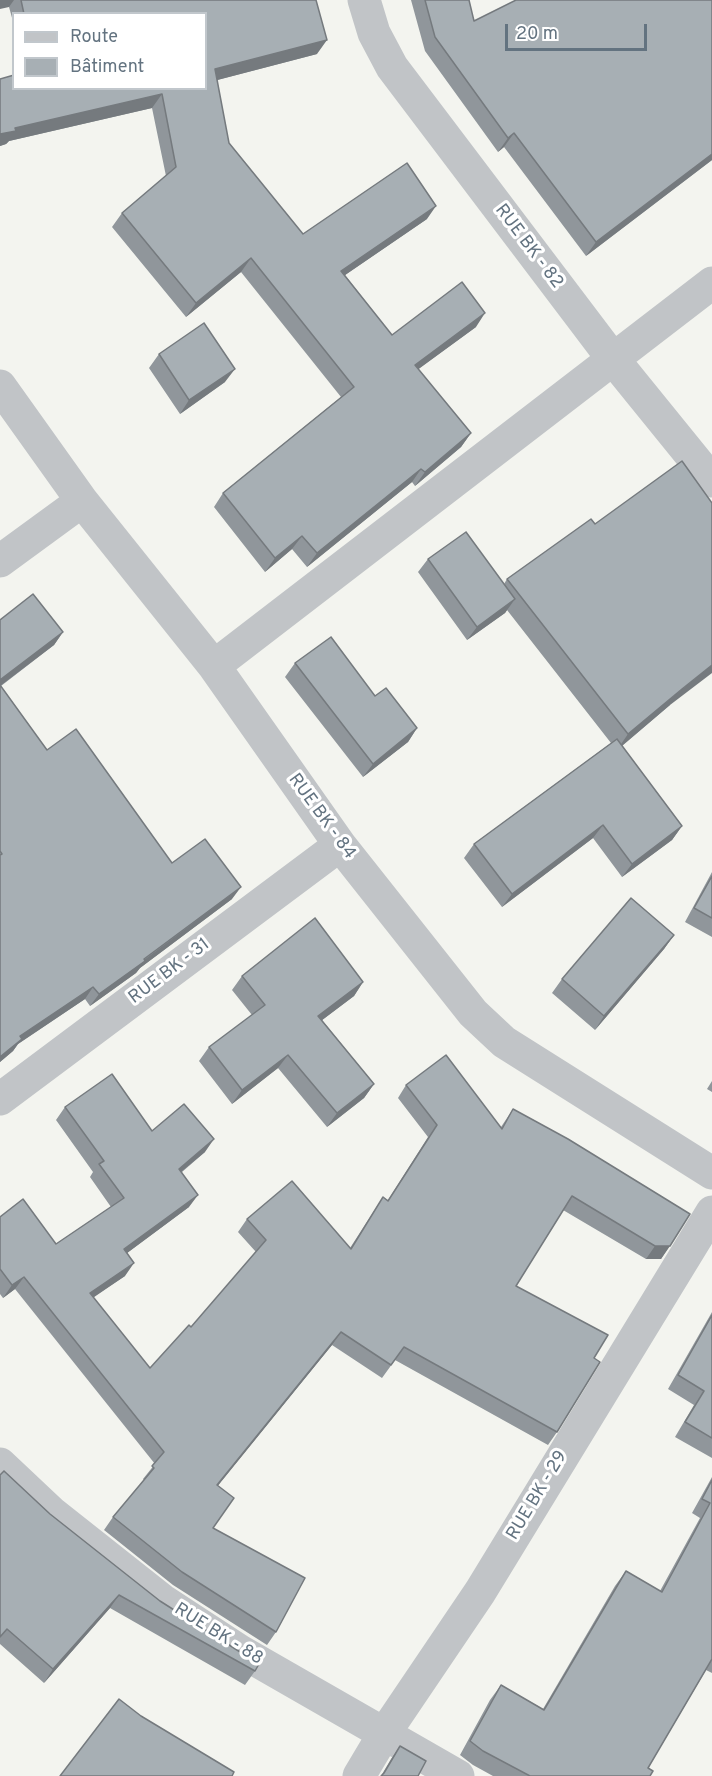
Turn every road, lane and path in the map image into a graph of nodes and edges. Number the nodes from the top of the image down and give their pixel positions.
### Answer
1 (364, 0) edge
2 (712, 283) edge
3 (613, 359) junction
4 (0, 386) edge
5 (712, 481) edge
6 (82, 501) junction
7 (0, 561) edge
8 (214, 666) junction
9 (340, 845) junction
10 (0, 1099) edge
11 (712, 1173) edge
12 (712, 1212) edge
13 (0, 1464) edge
14 (384, 1734) junction
15 (358, 1776) edge
16 (458, 1776) edge

1 - 3 street, RUE BK - 82
2 - 3 street
3 - 5 street, RUE BK - 82
3 - 8 street
4 - 6 street, RUE BK - 84
6 - 7 street
6 - 8 street, RUE BK - 84
8 - 9 street, RUE BK - 84
9 - 10 street, RUE BK - 31
9 - 11 street, RUE BK - 84
12 - 14 street, RUE BK - 29
13 - 14 street, RUE BK - 88
14 - 15 street, RUE BK - 29
14 - 16 street, RUE BK - 88

